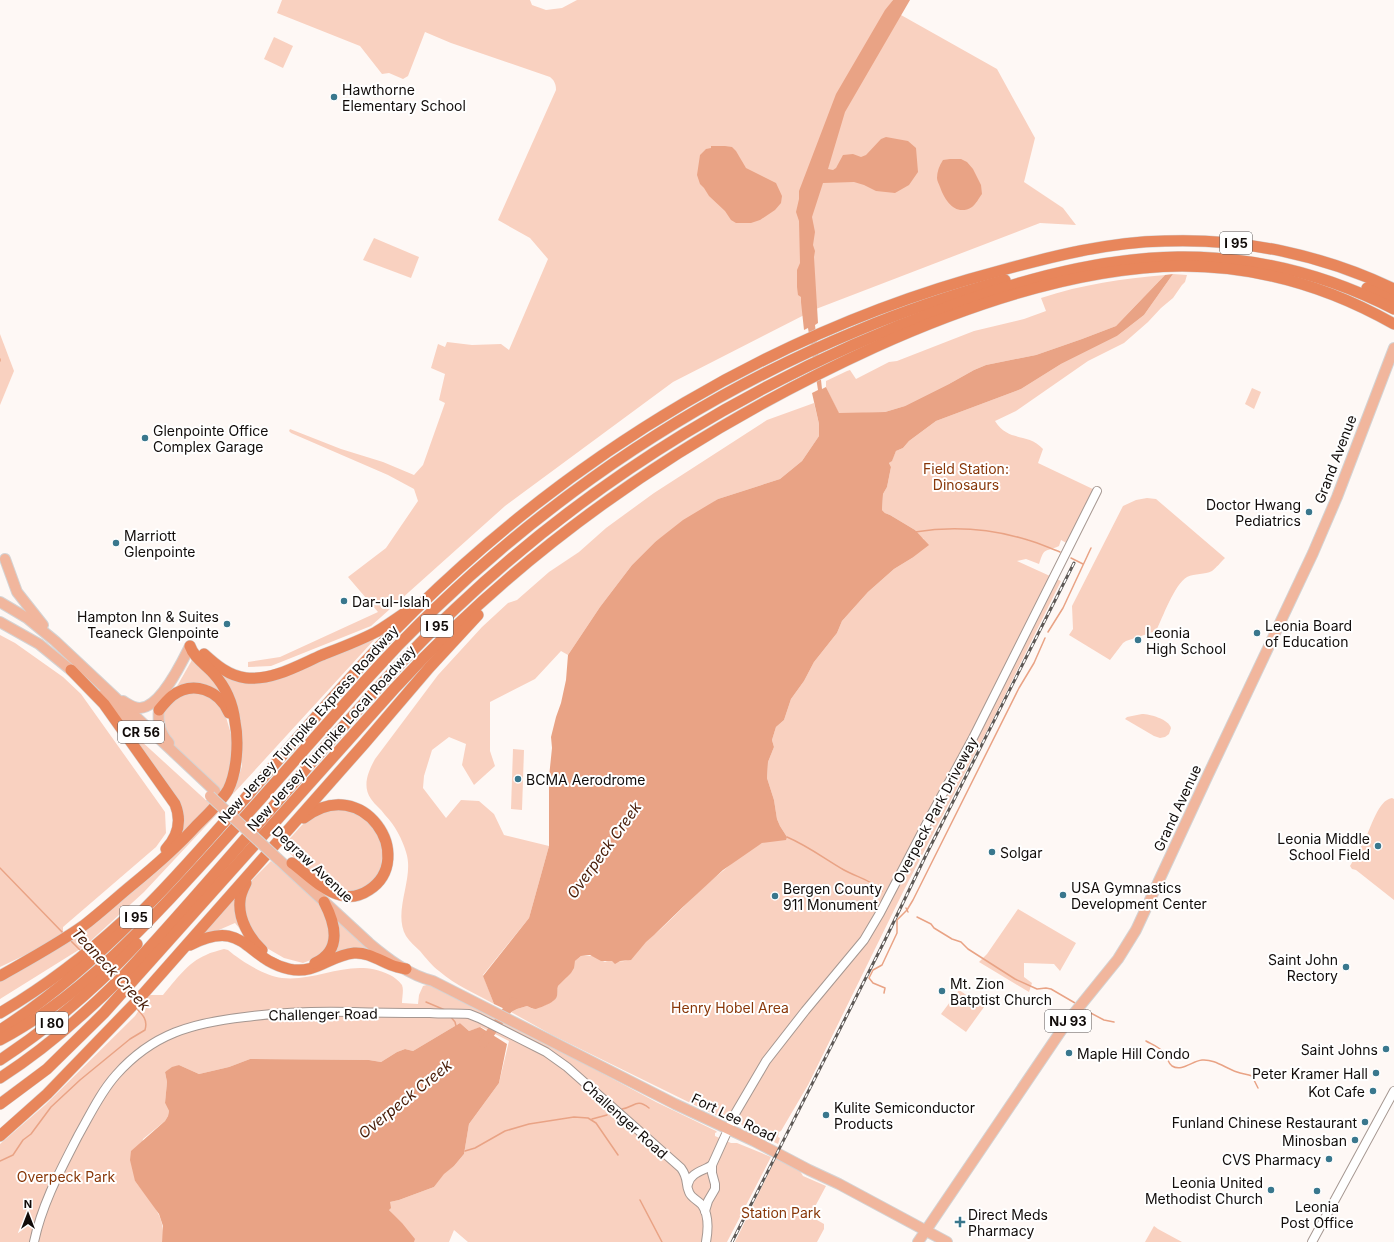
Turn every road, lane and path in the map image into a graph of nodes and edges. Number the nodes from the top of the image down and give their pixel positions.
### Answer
1 (1075, 266) junction
2 (1394, 289) edge
3 (1394, 300) edge
4 (1394, 309) edge
5 (1394, 324) edge
6 (1394, 348) edge
7 (1097, 491) dead end
8 (5, 559) dead end
9 (529, 560) junction
10 (430, 596) junction
11 (0, 602) edge
12 (0, 622) edge
13 (55, 641) junction
14 (190, 646) junction
15 (71, 670) junction
16 (110, 691) junction
17 (162, 694) junction
18 (159, 710) junction
19 (236, 745) junction
20 (191, 770) junction
21 (212, 794) junction
22 (288, 830) junction
23 (280, 857) junction
24 (292, 863) junction
25 (253, 870) junction
26 (131, 886) junction
27 (324, 902) junction
28 (184, 948) junction
29 (82, 962) junction
30 (406, 969) junction
31 (0, 976) edge
32 (97, 978) junction
33 (433, 981) junction
34 (0, 1013) edge
35 (508, 1020) joint
36 (0, 1030) edge
37 (0, 1040) edge
38 (53, 1040) junction
39 (0, 1060) edge
40 (0, 1070) edge
41 (42, 1073) junction
42 (67, 1073) junction
43 (0, 1078) edge
44 (1394, 1091) edge
45 (0, 1104) edge
46 (0, 1111) edge
47 (0, 1128) edge
48 (728, 1129) junction
49 (0, 1136) edge
50 (712, 1165) junction
51 (681, 1168) junction
52 (698, 1173) junction
53 (714, 1180) junction
54 (688, 1184) junction
55 (712, 1195) junction
56 (695, 1199) junction
57 (705, 1211) junction
58 (926, 1230) junction
59 (34, 1242) edge
60 (706, 1242) edge
61 (918, 1242) edge
62 (947, 1242) edge
63 (1312, 1242) edge

1 - 2 highway, New Jersey Turnpike Local Roadway / I 95
1 - 3 highway, New Jersey Turnpike Express Roadway / I 95
1 - 4 highway, New Jersey Turnpike Express Roadway / I 95
1 - 5 highway, New Jersey Turnpike Local Roadway / I 95
1 - 9 highway, New Jersey Turnpike Local Roadway / I 95
1 - 10 highway, New Jersey Turnpike Local Roadway / I 95
1 - 32 highway, New Jersey Turnpike Express Roadway / I 95
1 - 38 highway, New Jersey Turnpike Express Roadway / I 95
6 - 58 main road, Grand Avenue / NJ 93
7 - 48 street, Overpeck Park Driveway
8 - 13 main road
9 - 22 highway
9 - 41 highway, New Jersey Turnpike Local Roadway / I 95
10 - 14 highway
10 - 29 highway, New Jersey Turnpike Local Roadway / I 95
11 - 13 main road, Degraw Avenue / CR 56
12 - 15 main road, Degraw Avenue / CR 56
13 - 16 main road, Degraw Avenue / CR 56
14 - 17 main road
14 - 19 highway
15 - 21 main road, Degraw Avenue / CR 56
15 - 26 highway
16 - 17 main road
16 - 20 main road, Degraw Avenue / CR 56
17 - 18 main road
18 - 19 highway
18 - 20 main road
19 - 26 highway
20 - 21 main road, Degraw Avenue / CR 56
21 - 23 main road, Degraw Avenue / CR 56
22 - 24 highway
22 - 25 highway
23 - 24 main road, Degraw Avenue / CR 56
23 - 27 main road, Degraw Avenue / CR 56
24 - 33 main road, Degraw Avenue / CR 56
25 - 27 highway
25 - 28 highway
26 - 31 highway
27 - 30 main road, Degraw Avenue / CR 56
28 - 30 highway
28 - 42 highway
29 - 34 highway, I 80
29 - 36 highway, New Jersey Turnpike Local Roadway / I 95
30 - 33 main road, Degraw Avenue / CR 56
32 - 37 highway, New Jersey Turnpike Express Roadway / I 95
32 - 39 highway, I 80
33 - 35 main road, Degraw Avenue / CR 56
35 - 48 main road, Fort Lee Road / CR 56
38 - 40 highway, I 80
38 - 43 highway, New Jersey Turnpike Express Roadway / I 95
41 - 45 highway, New Jersey Turnpike Local Roadway / I 95
41 - 46 highway
42 - 47 highway
42 - 49 highway
44 - 63 street
48 - 50 street, Overpeck Park Driveway
48 - 58 main road, Fort Lee Road / CR 56
50 - 52 street
50 - 53 street
51 - 52 street, Challenger Road
51 - 54 street, Challenger Road
51 - 59 street, Challenger Road
52 - 53 street
52 - 54 street
53 - 55 street
54 - 56 street
55 - 56 street
55 - 57 street
56 - 57 street
57 - 60 street
58 - 61 main road, Grand Avenue / NJ 93
58 - 62 main road, Fort Lee Road / CR 56

